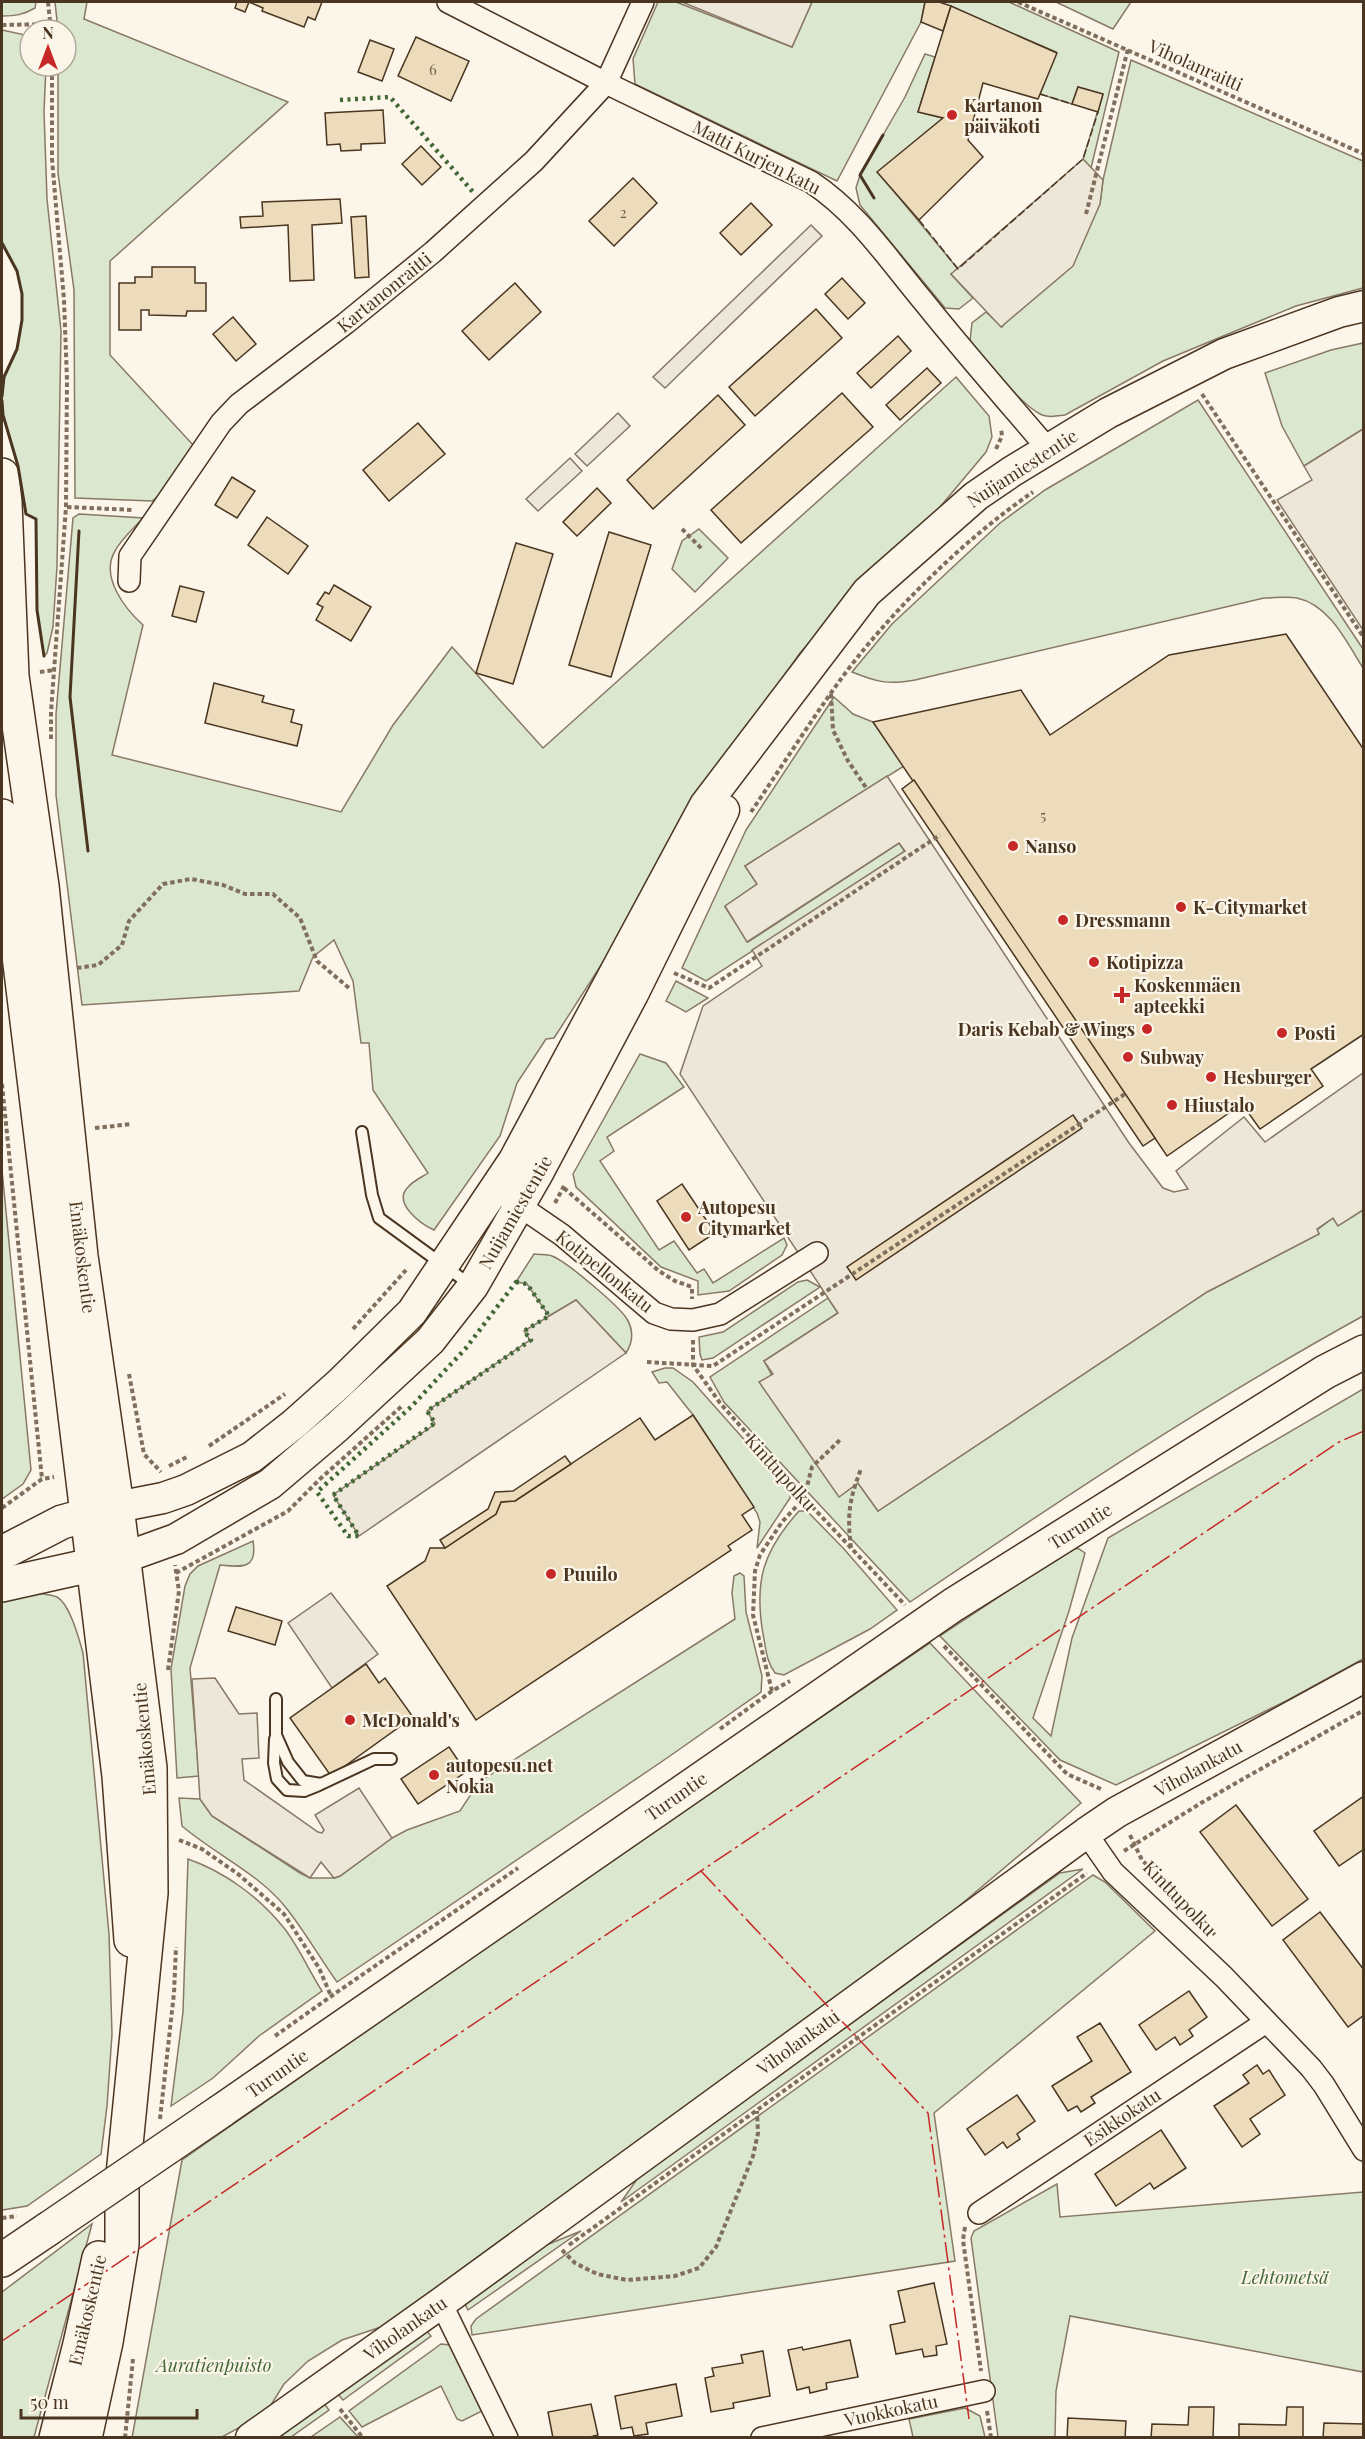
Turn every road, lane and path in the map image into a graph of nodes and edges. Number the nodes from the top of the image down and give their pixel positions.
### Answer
1 (48, 2) edge
2 (448, 2) edge
3 (643, 2) edge
4 (1018, 2) edge
5 (50, 18) edge
6 (2, 25) edge
7 (18, 25) edge
8 (1128, 49) junction
9 (606, 83) junction
10 (1364, 154) edge
11 (1086, 214) dead end
12 (1364, 306) edge
13 (1212, 389) dead end
14 (1202, 393) junction
15 (1192, 398) dead end
16 (1001, 425) dead end
17 (1048, 450) junction
18 (1011, 472) junction
19 (2, 474) edge
20 (1038, 489) dead end
21 (1029, 495) junction
22 (66, 507) dead end
23 (159, 512) junction
24 (682, 529) dead end
25 (704, 550) dead end
26 (129, 581) dead end
27 (1364, 638) edge
28 (831, 693) junction
29 (756, 735) junction
30 (867, 789) dead end
31 (2, 816) edge
32 (747, 818) dead end
33 (940, 835) dead end
34 (678, 965) dead end
35 (70, 969) dead end
36 (674, 973) junction
37 (670, 981) dead end
38 (349, 988) dead end
39 (2, 1084) edge
40 (1125, 1094) dead end
41 (132, 1124) dead end
42 (88, 1129) dead end
43 (362, 1132) dead end
44 (565, 1180) dead end
45 (563, 1187) junction
46 (494, 1190) junction
47 (519, 1206) junction
48 (545, 1223) junction
49 (817, 1253) dead end
50 (435, 1257) junction
51 (473, 1286) junction
52 (693, 1320) junction
53 (349, 1334) dead end
54 (1364, 1352) edge
55 (647, 1362) dead end
56 (693, 1365) junction
57 (287, 1392) dead end
58 (407, 1402) dead end
59 (841, 1439) dead end
60 (206, 1449) dead end
61 (196, 1453) dead end
62 (161, 1469) dead end
63 (861, 1469) dead end
64 (804, 1498) junction
65 (117, 1507) junction
66 (2, 1508) edge
67 (86, 1515) junction
68 (852, 1549) junction
69 (2, 1553) edge
70 (109, 1562) junction
71 (176, 1573) dead end
72 (2, 1585) edge
73 (906, 1606) dead end
74 (943, 1646) dead end
75 (1364, 1677) edge
76 (772, 1691) dead end
77 (276, 1699) dead end
78 (1364, 1710) edge
79 (276, 1735) junction
80 (391, 1759) dead end
81 (321, 1784) junction
82 (1117, 1812) junction
83 (1086, 1833) junction
84 (178, 1840) dead end
85 (1136, 1845) junction
86 (1104, 1860) junction
87 (1224, 1944) dead end
88 (332, 1996) dead end
89 (1266, 2022) junction
90 (757, 2111) junction
91 (1364, 2150) edge
92 (122, 2184) junction
93 (979, 2213) joint
94 (562, 2250) junction
95 (553, 2257) dead end
96 (3, 2258) edge
97 (441, 2302) junction
98 (984, 2391) junction
99 (349, 2402) dead end
100 (340, 2409) junction
101 (330, 2416) dead end
102 (56, 2438) edge
103 (85, 2438) edge
104 (251, 2438) edge
105 (363, 2438) edge
106 (507, 2438) edge
107 (762, 2438) edge
108 (991, 2438) edge

1 - 5 path
2 - 9 street, Matti Kurjen katu
3 - 9 street, Kartanonraitti
4 - 8 path, Viholanraitti
6 - 7 path
8 - 10 path, Viholanraitti
8 - 11 path
9 - 17 street, Matti Kurjen katu
9 - 23 street, Kartanonraitti
12 - 17 main road, Nuijamiestentie
13 - 14 path
14 - 15 path
14 - 27 path
16 - 18 path
17 - 18 main road, Nuijamiestentie
18 - 21 path
18 - 29 main road, Nuijamiestentie
19 - 65 main road, Emäkoskentie
20 - 21 path
21 - 28 path
22 - 23 path
23 - 26 street, Kartanonraitti
24 - 25 path
28 - 30 path
28 - 32 path
29 - 46 main road, Nuijamiestentie
29 - 47 main road, Nuijamiestentie
31 - 67 main road, Emäkoskentie
33 - 36 path
34 - 36 path
35 - 38 path
36 - 37 path
39 - 66 path
40 - 56 path
41 - 42 path
43 - 50 lane
44 - 45 path
45 - 48 path
45 - 52 path
46 - 47 street, Kotipellonkatu
46 - 50 main road, Nuijamiestentie
47 - 48 street, Kotipellonkatu
47 - 51 main road, Nuijamiestentie
48 - 52 street, Kotipellonkatu
49 - 52 street, Kotipellonkatu
50 - 51 lane
50 - 53 path
50 - 65 main road, Nuijamiestentie
51 - 70 main road, Nuijamiestentie
52 - 56 path
54 - 96 main road, Turuntie, bridge
55 - 56 path
56 - 64 path, Kinttupolku
57 - 60 path
58 - 71 path
59 - 64 path
61 - 62 path
63 - 68 path
64 - 68 path, Kinttupolku
64 - 76 path
65 - 67 main road
65 - 70 main road, Emäkoskentie
67 - 69 main road
67 - 70 main road, Emäkoskentie
68 - 73 path, Kinttupolku
70 - 72 main road
70 - 92 main road, Emäkoskentie
74 - 82 path, Kinttupolku
75 - 82 main road, Viholankatu
77 - 79 lane
78 - 85 path
79 - 81 lane
79 - 81 lane
80 - 81 lane
82 - 83 main road, Viholankatu
82 - 85 path, Kinttupolku
83 - 86 street, Kinttupolku
83 - 97 main road, Viholankatu
84 - 88 path
85 - 86 path
85 - 87 path, Kinttupolku
86 - 89 street, Kinttupolku
86 - 90 path
89 - 91 street, Kinttupolku
89 - 93 street, Esikkokatu
90 - 94 path
90 - 94 path
92 - 102 main road, Emäkoskentie
92 - 103 main road, Emäkoskentie
93 - 98 path
94 - 95 path
97 - 104 main road, Viholankatu
97 - 106 street
98 - 107 street, Vuokkokatu
98 - 108 path
99 - 100 path
100 - 101 path
100 - 105 path

